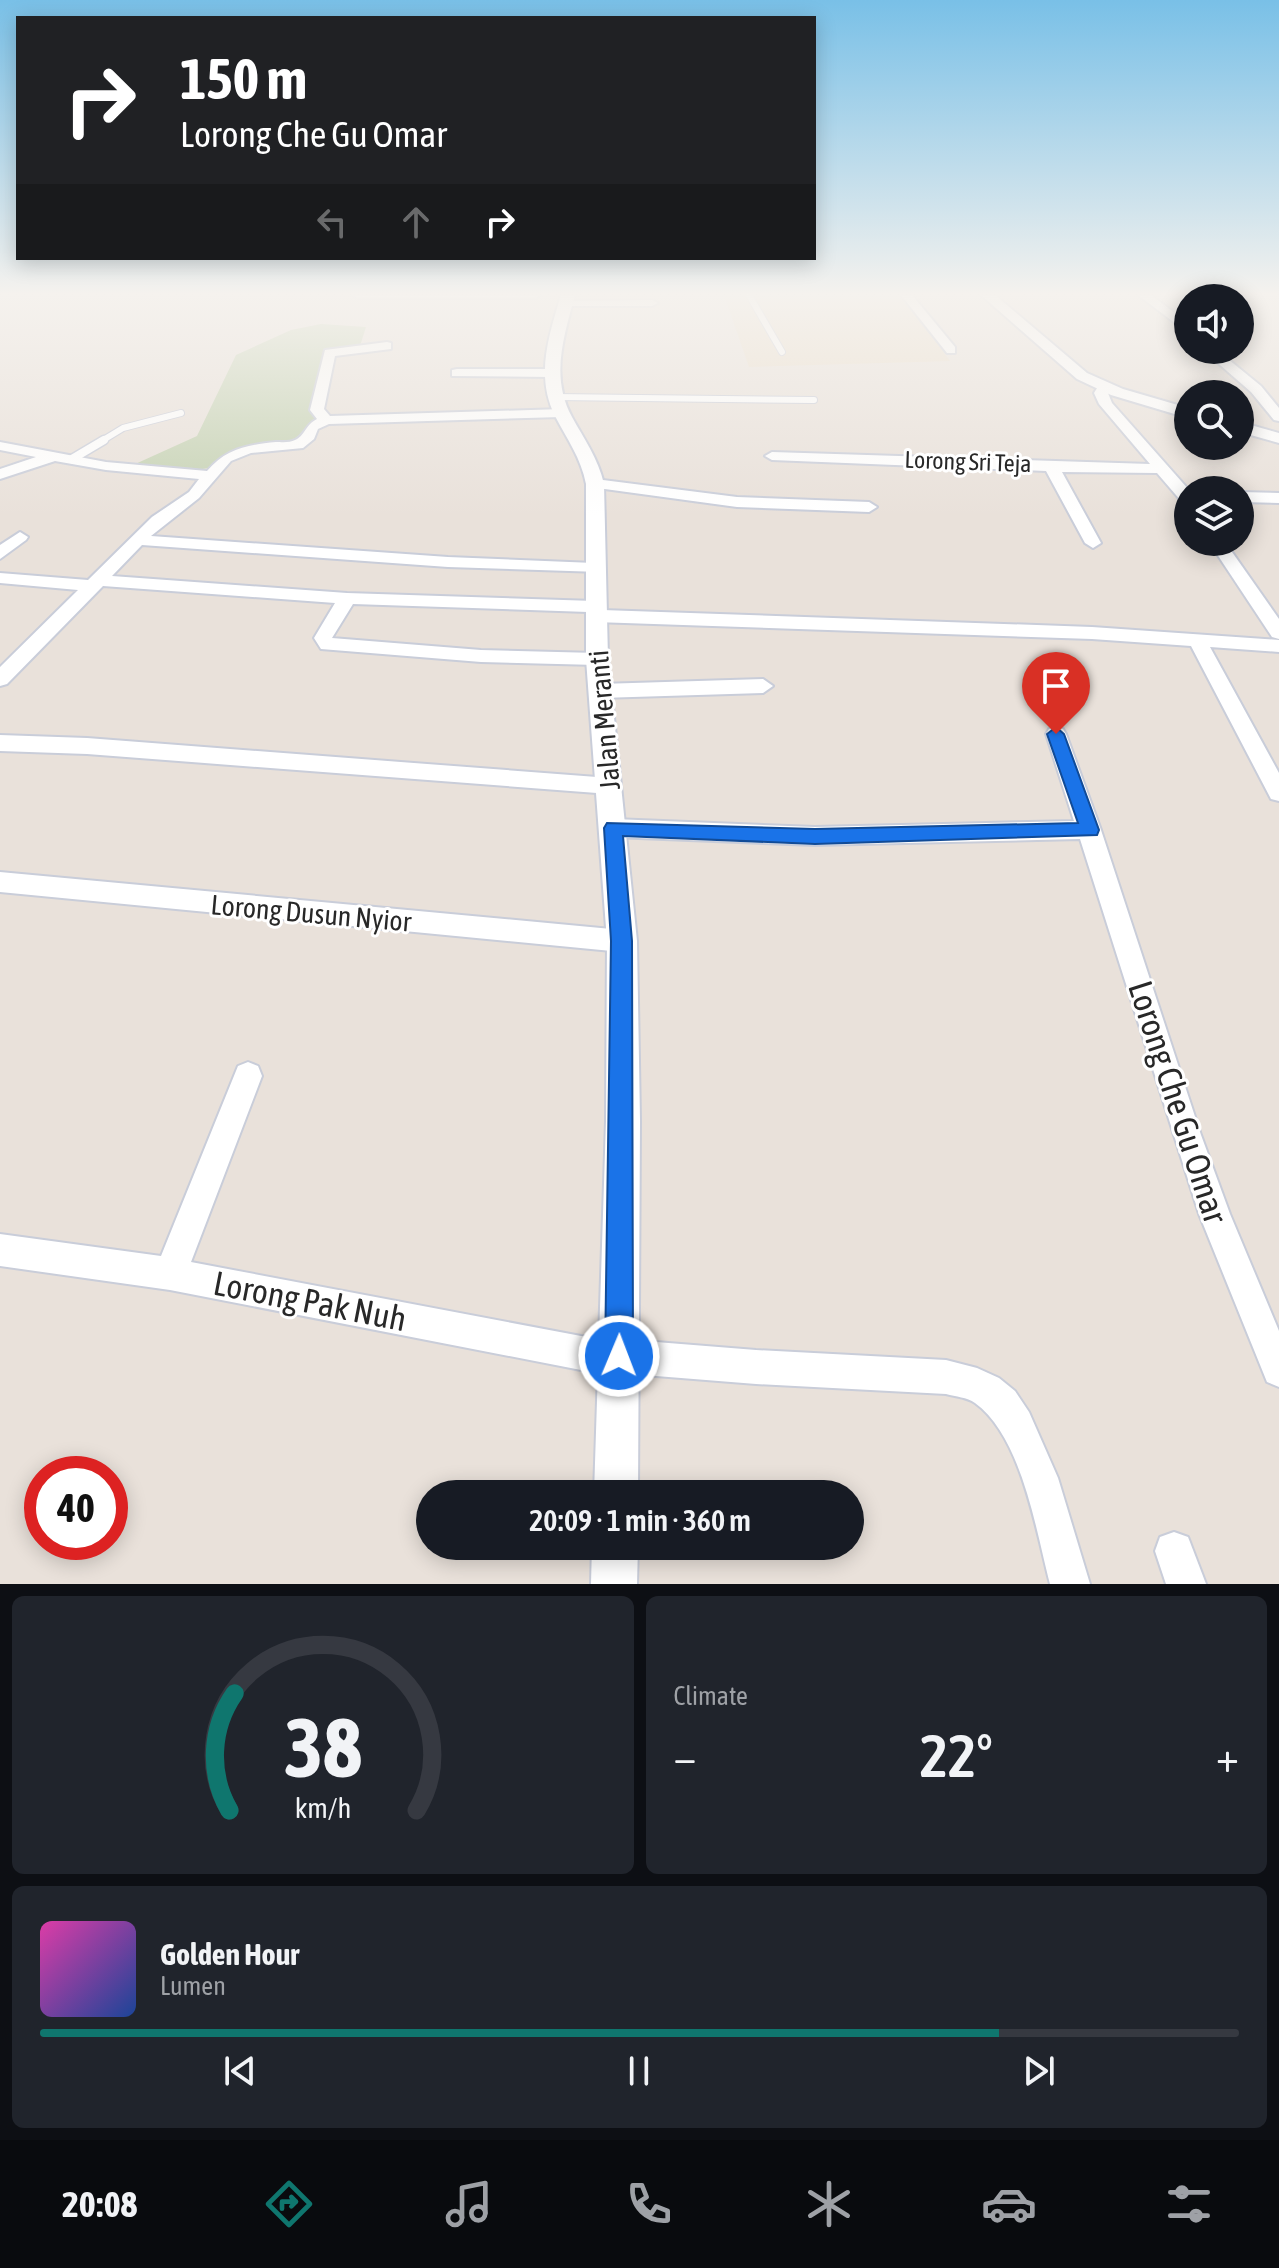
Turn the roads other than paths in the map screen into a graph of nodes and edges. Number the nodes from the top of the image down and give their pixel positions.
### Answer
1 (326, 369) edge
2 (552, 369) edge
3 (1075, 369) edge
4 (1232, 369) edge
5 (457, 373) dead end
6 (552, 373) junction
7 (1104, 388) junction
8 (555, 397) junction
9 (814, 400) dead end
10 (1174, 409) edge
11 (181, 413) dead end
12 (562, 413) junction
13 (1279, 417) edge
14 (326, 420) junction
15 (1254, 431) edge
16 (1279, 438) edge
17 (0, 446) edge
18 (56, 456) junction
19 (772, 456) dead end
20 (72, 459) junction
21 (1051, 465) junction
22 (1163, 468) junction
23 (0, 474) edge
24 (210, 476) junction
25 (1174, 481) edge
26 (595, 484) junction
27 (1254, 497) edge
28 (1279, 498) edge
29 (869, 507) dead end
30 (20, 537) dead end
31 (137, 540) junction
32 (1093, 543) dead end
33 (0, 554) edge
34 (1227, 556) edge
35 (594, 568) junction
36 (0, 578) edge
37 (95, 583) junction
38 (347, 598) junction
39 (595, 612) junction
40 (1279, 633) edge
41 (1197, 640) junction
42 (1279, 646) edge
43 (597, 659) junction
44 (0, 679) edge
45 (763, 686) dead end
46 (600, 691) junction
47 (1056, 734) dead end
48 (0, 743) edge
49 (610, 786) junction
50 (1279, 793) edge
51 (613, 828) junction
52 (1090, 830) junction
53 (0, 882) edge
54 (622, 941) junction
55 (248, 1076) dead end
56 (0, 1250) edge
57 (170, 1274) junction
58 (619, 1356) junction
59 (1279, 1370) edge
60 (616, 1480) edge
61 (615, 1560) edge
62 (614, 1584) edge
63 (1070, 1584) edge

1 - 14 street
2 - 6 street, Jalan Meranti
3 - 7 street
4 - 13 street
5 - 6 street
6 - 8 street, Jalan Meranti
7 - 10 street
7 - 22 street
8 - 9 lane
8 - 12 street, Jalan Meranti
11 - 20 lane
12 - 14 street
12 - 26 street, Jalan Meranti
14 - 24 street
15 - 16 street
17 - 18 street
18 - 20 street
18 - 23 street
19 - 21 street, Lorong Sri Teja
20 - 24 street
21 - 22 street, Lorong Sri Teja
21 - 32 street
22 - 25 street
24 - 31 street
26 - 29 street
26 - 35 street, Jalan Meranti
27 - 28 street
30 - 33 street
31 - 35 street
31 - 37 street
34 - 40 street
35 - 39 street, Jalan Meranti
36 - 37 street
37 - 38 street
37 - 44 street
38 - 39 street
38 - 43 street
39 - 41 street
39 - 43 street, Jalan Meranti
41 - 42 street
41 - 50 street
43 - 46 street, Jalan Meranti
45 - 46 street
46 - 49 street, Jalan Meranti
47 - 52 street, Lorong Che Gu Omar
48 - 49 street
49 - 51 street, Jalan Meranti
51 - 52 street
51 - 54 street, Jalan Meranti
52 - 59 street, Lorong Che Gu Omar
53 - 54 street, Lorong Dusun Nyior
54 - 58 street, Jalan Meranti
55 - 57 street
56 - 57 street, Lorong Pak Nuh
57 - 58 street, Lorong Pak Nuh
58 - 60 street, Jalan Meranti
58 - 63 street, Lorong Pak Nuh
61 - 62 street

